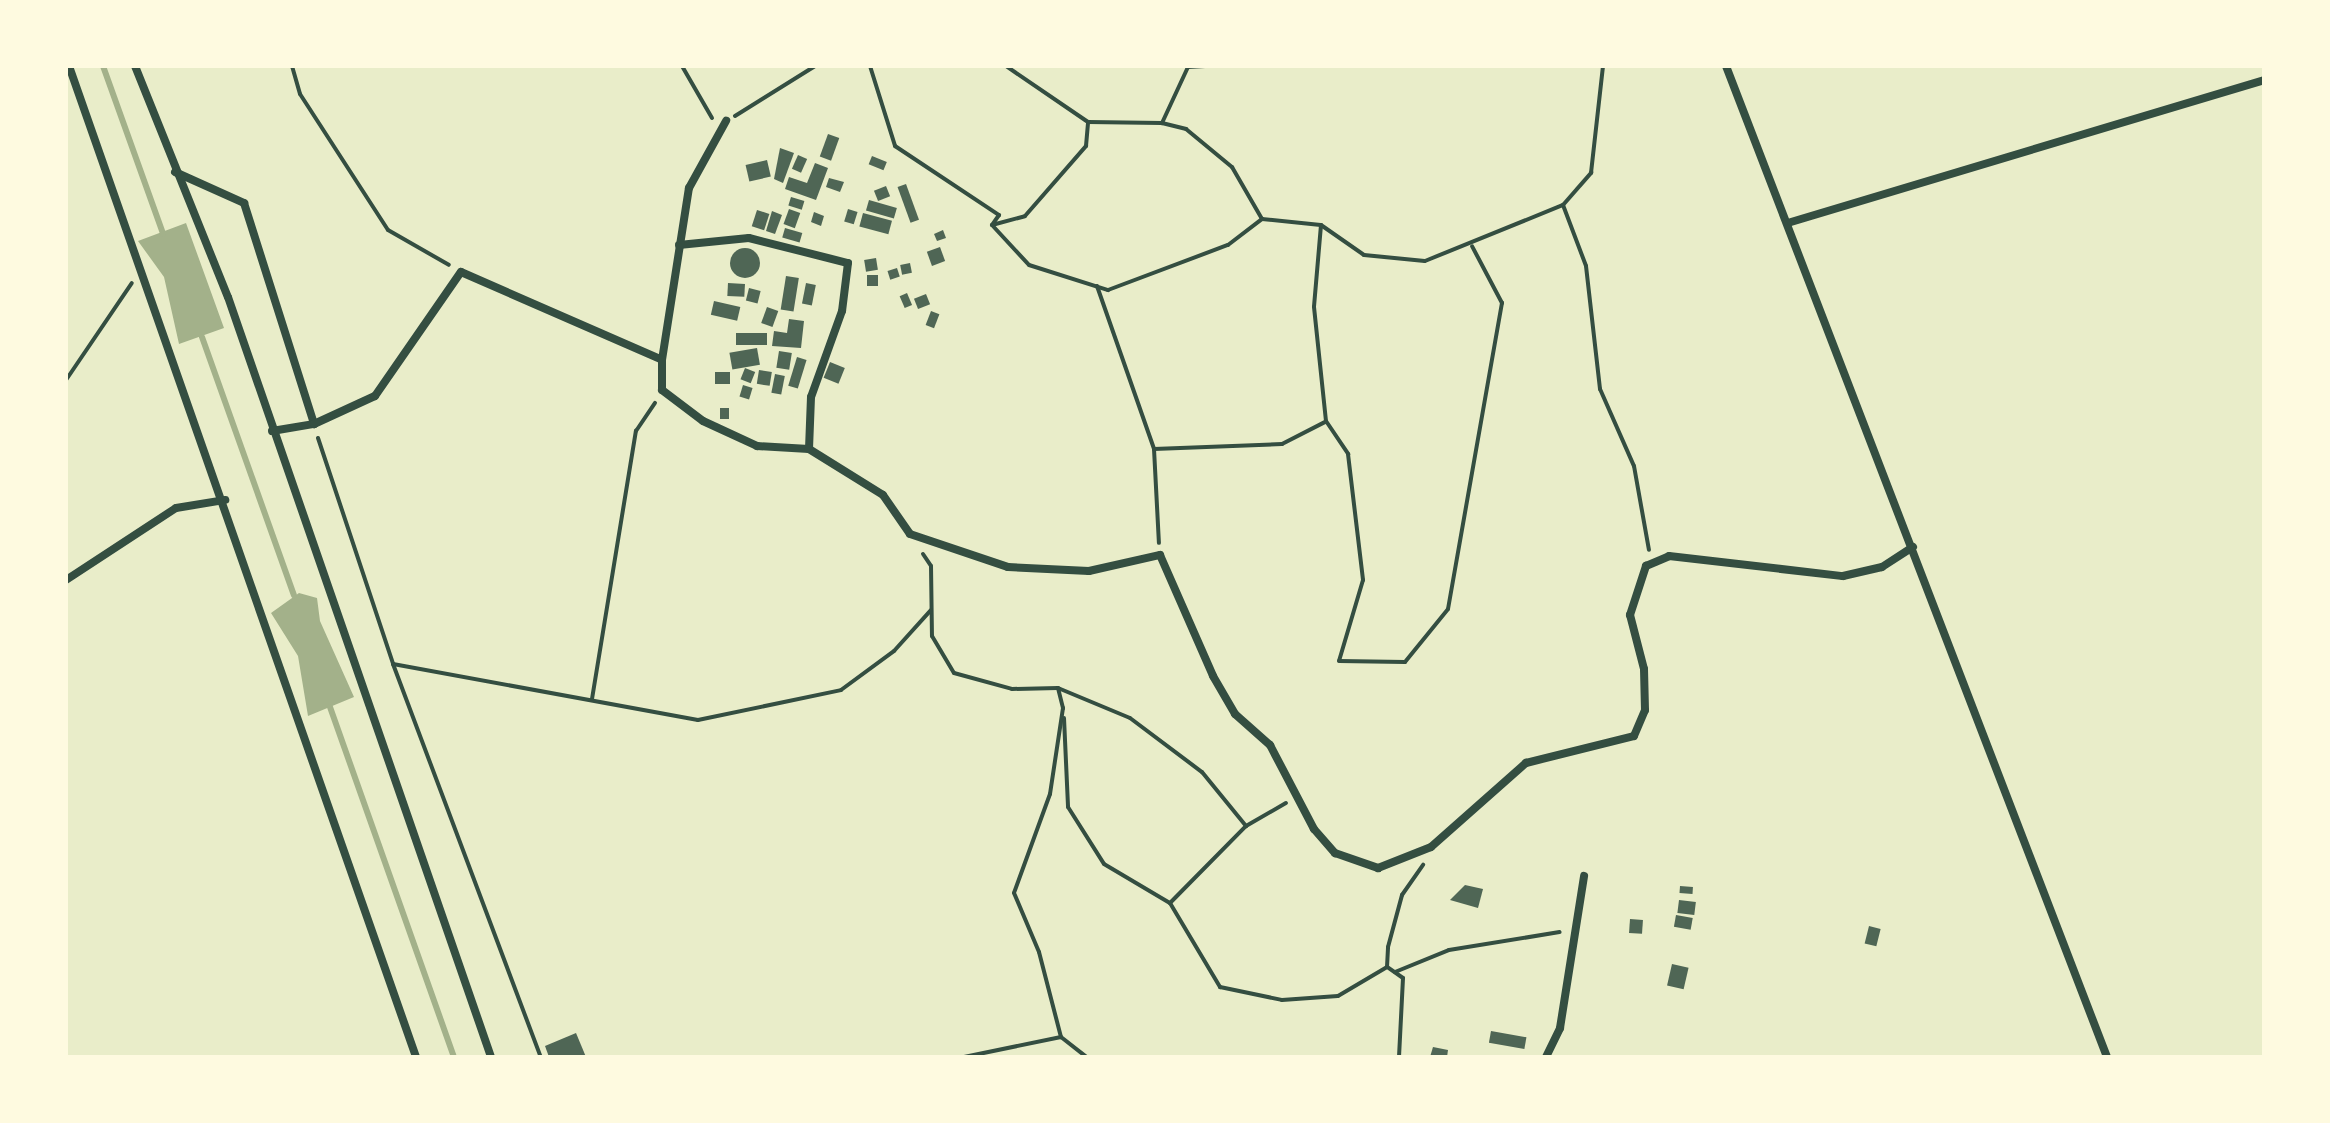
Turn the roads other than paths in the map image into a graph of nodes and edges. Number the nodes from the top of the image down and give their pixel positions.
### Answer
1 (69, 66) edge
2 (135, 66) edge
3 (1726, 66) edge
4 (2264, 80) edge
5 (726, 121) road end
6 (174, 172) junction
7 (1791, 222) junction
8 (679, 245) junction
9 (662, 360) junction
10 (314, 424) junction
11 (272, 431) junction
12 (809, 449) junction
13 (225, 500) junction
14 (1913, 547) junction
15 (66, 580) edge
16 (1584, 876) dead end
17 (416, 1057) edge
18 (491, 1057) edge
19 (1546, 1057) edge
20 (2107, 1057) edge

1 - 13 street
2 - 6 street
3 - 7 street
4 - 7 street
5 - 8 street
6 - 10 street
6 - 11 street
7 - 14 street
8 - 9 street
8 - 12 street
9 - 10 street
9 - 12 street
10 - 11 street
11 - 18 street
12 - 14 street
13 - 15 street
13 - 17 street
14 - 20 street
16 - 19 street

